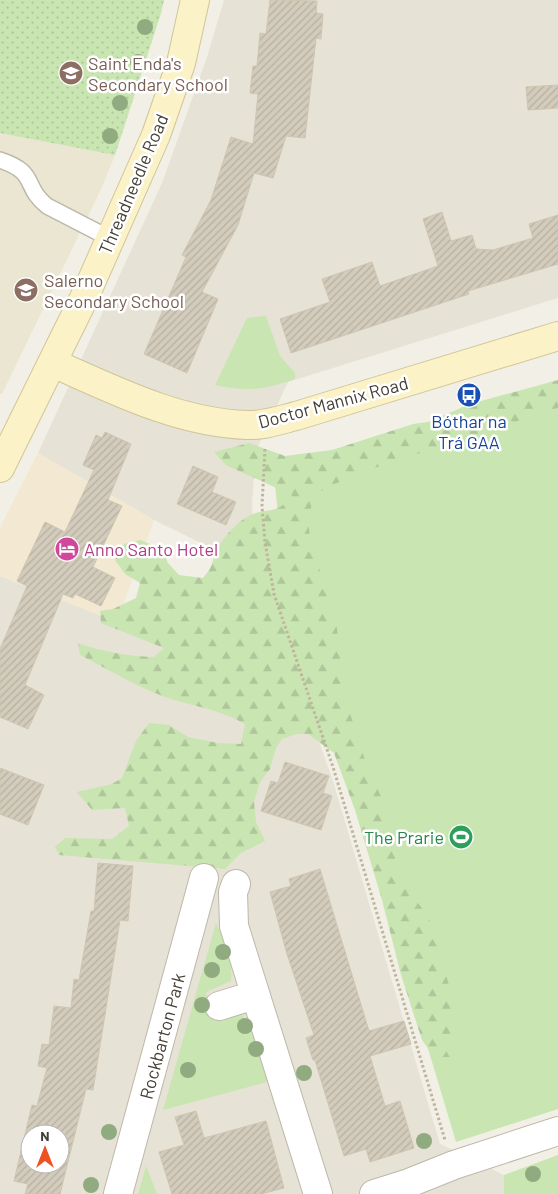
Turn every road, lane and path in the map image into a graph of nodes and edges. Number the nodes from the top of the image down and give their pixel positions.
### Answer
1 (195, 0) edge
2 (0, 160) edge
3 (111, 239) junction
4 (558, 336) edge
5 (53, 363) junction
6 (265, 443) dead end
7 (0, 468) edge
8 (204, 878) dead end
9 (236, 884) dead end
10 (255, 995) junction
11 (219, 1006) dead end
12 (558, 1131) edge
13 (454, 1165) junction
14 (409, 1189) edge
15 (118, 1194) edge
16 (318, 1194) edge
17 (374, 1194) edge

1 - 3 street, Threadneedle Road
2 - 3 lane
3 - 5 street, Threadneedle Road
4 - 5 street, Doctor Mannix Road
5 - 7 street, Threadneedle Road
6 - 13 path
8 - 15 street, Rockbarton Park
9 - 10 street
10 - 11 street
10 - 16 street
12 - 13 street
13 - 14 street
14 - 17 street

